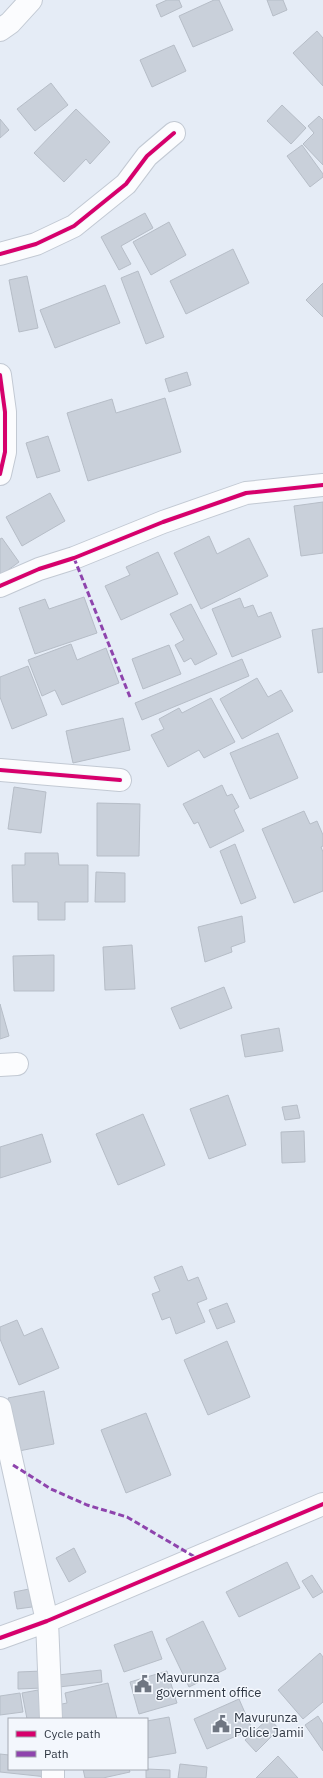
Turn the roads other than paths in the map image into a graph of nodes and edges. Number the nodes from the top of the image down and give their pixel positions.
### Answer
1 (32, 0) edge
2 (0, 30) edge
3 (174, 133) dead end
4 (0, 254) edge
5 (0, 375) edge
6 (0, 474) edge
7 (323, 485) edge
8 (0, 586) edge
9 (0, 770) edge
10 (120, 780) dead end
11 (0, 1408) edge
12 (323, 1504) edge
13 (48, 1621) junction
14 (0, 1638) edge
15 (51, 1718) edge

1 - 2 street
3 - 4 street
5 - 6 street
7 - 8 street
9 - 10 street
11 - 13 street
12 - 13 street
13 - 14 street
13 - 15 street

